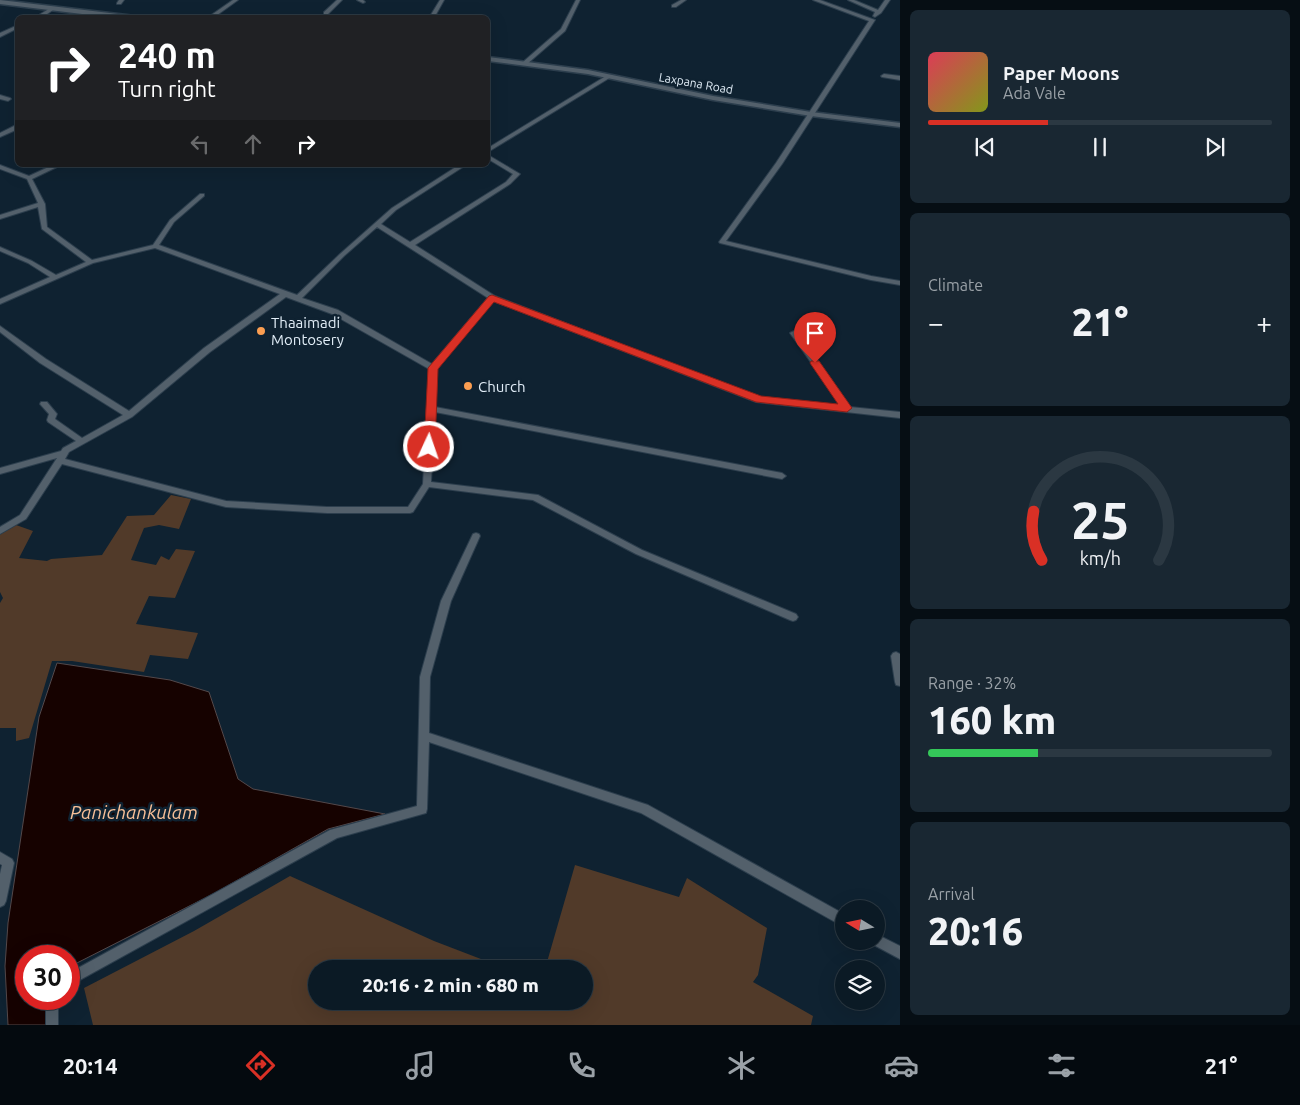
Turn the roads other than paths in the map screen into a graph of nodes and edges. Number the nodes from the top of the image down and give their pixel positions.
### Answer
1 (236, 0) edge
2 (340, 0) edge
3 (442, 0) edge
4 (578, 0) edge
5 (684, 0) edge
6 (815, 0) edge
7 (850, 0) edge
8 (888, 0) edge
9 (0, 2) edge
10 (674, 6) dead end
11 (54, 8) junction
12 (879, 12) junction
13 (326, 13) dead end
14 (41, 15) edge
15 (110, 15) edge
16 (214, 15) edge
17 (433, 15) edge
18 (872, 20) junction
19 (15, 28) edge
20 (0, 35) edge
21 (490, 59) edge
22 (525, 63) junction
23 (884, 76) dead end
24 (608, 77) junction
25 (900, 78) edge
26 (0, 97) edge
27 (8, 99) dead end
28 (811, 114) junction
29 (900, 125) edge
30 (15, 128) edge
31 (0, 135) edge
32 (490, 149) edge
33 (490, 158) edge
34 (0, 167) edge
35 (54, 167) edge
36 (460, 167) edge
37 (29, 178) junction
38 (202, 195) dead end
39 (42, 204) junction
40 (0, 217) edge
41 (377, 224) junction
42 (155, 246) junction
43 (411, 246) junction
44 (0, 248) edge
45 (92, 262) junction
46 (56, 278) junction
47 (900, 283) edge
48 (285, 294) junction
49 (297, 298) junction
50 (492, 298) junction
51 (0, 302) edge
52 (0, 328) edge
53 (794, 333) dead end
54 (433, 368) junction
55 (44, 404) dead end
56 (847, 408) junction
57 (431, 410) junction
58 (128, 415) junction
59 (900, 415) edge
60 (81, 441) junction
61 (61, 456) junction
62 (0, 471) edge
63 (782, 476) dead end
64 (428, 484) junction
65 (0, 531) edge
66 (476, 536) dead end
67 (793, 617) dead end
68 (896, 656) dead end
69 (900, 682) edge
70 (423, 736) junction
71 (0, 857) edge
72 (0, 901) edge
73 (835, 917) edge
74 (885, 945) edge
75 (900, 953) edge
76 (80, 974) edge
77 (52, 1010) edge
78 (52, 1025) edge

1 - 16 street
2 - 13 street
3 - 17 street
4 - 22 street
5 - 10 street
6 - 18 street
7 - 12 street
8 - 12 street
9 - 11 street
11 - 14 street
11 - 15 street
12 - 18 street
18 - 28 street
19 - 20 street
21 - 22 street, Laxpana Road
22 - 24 street, Laxpana Road
23 - 25 street
24 - 28 street, Laxpana Road
24 - 32 street
26 - 27 street
28 - 29 street, Laxpana Road
28 - 47 street
30 - 31 street
33 - 43 street
34 - 37 street
35 - 37 street
36 - 41 street
37 - 39 street
38 - 42 street
39 - 40 street
39 - 45 street
41 - 43 street
41 - 49 street
42 - 45 street
42 - 48 street
43 - 50 street
44 - 46 street
45 - 46 street
46 - 51 street
48 - 49 street
48 - 58 street
49 - 54 street
50 - 54 street
50 - 56 street
52 - 58 street
53 - 56 street
54 - 57 street
55 - 60 street
56 - 59 street
57 - 63 street
57 - 64 street
58 - 60 street
60 - 61 street
61 - 62 street
61 - 64 street
61 - 65 street
64 - 67 street
66 - 70 street
68 - 69 street
70 - 73 street
70 - 76 street
71 - 72 street
74 - 75 street
77 - 78 street

